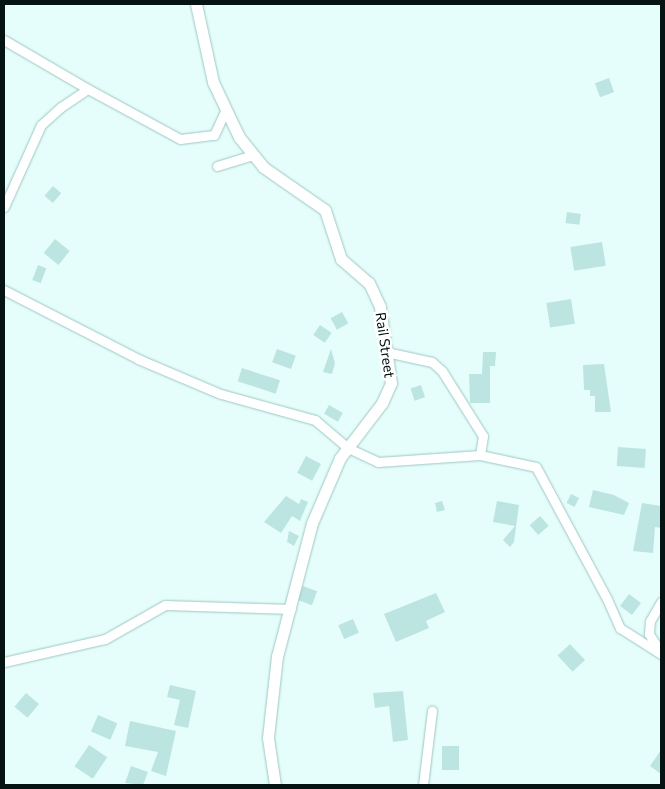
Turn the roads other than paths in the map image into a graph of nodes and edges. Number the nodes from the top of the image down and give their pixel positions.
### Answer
1 (196, 4) edge
2 (4, 40) edge
3 (88, 89) junction
4 (226, 109) junction
5 (254, 155) junction
6 (217, 166) dead end
7 (4, 207) edge
8 (4, 290) edge
9 (386, 352) junction
10 (348, 448) junction
11 (480, 455) junction
12 (661, 602) edge
13 (291, 609) junction
14 (661, 653) edge
15 (4, 662) edge
16 (432, 711) dead end
17 (275, 785) edge
18 (423, 785) edge

1 - 4 street, Rail Street
2 - 3 street
3 - 4 street
3 - 7 street
4 - 5 street, Rail Street
5 - 6 street
5 - 9 street, Rail Street
8 - 10 street
9 - 10 street, Rail Street
9 - 11 street
10 - 11 street
10 - 13 street, Rail Street
11 - 14 street
12 - 14 street
13 - 15 street
13 - 17 street, Rail Street
16 - 18 street

